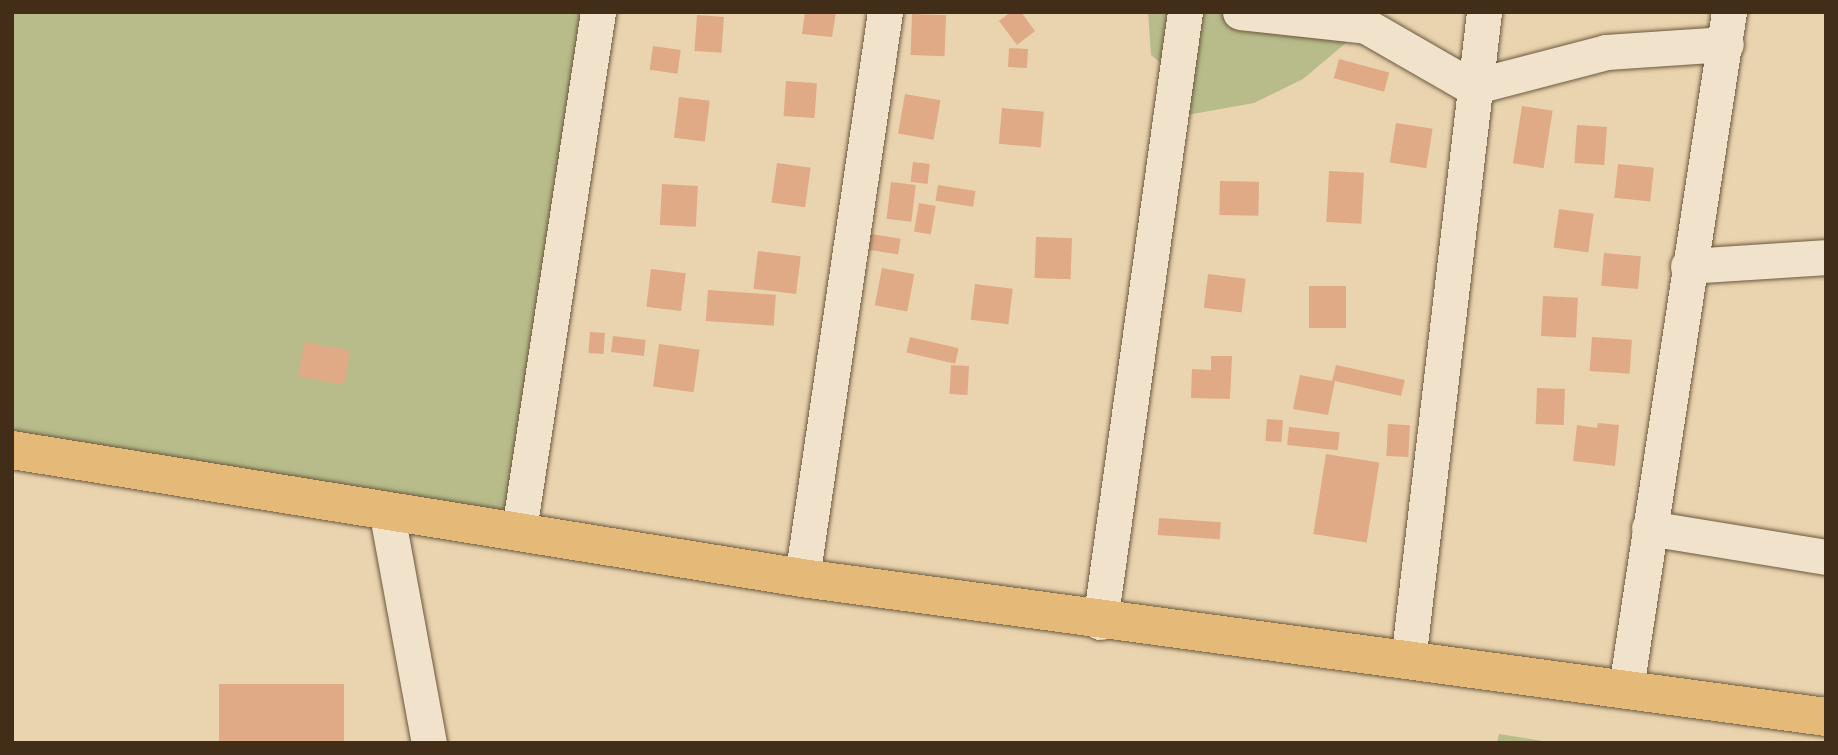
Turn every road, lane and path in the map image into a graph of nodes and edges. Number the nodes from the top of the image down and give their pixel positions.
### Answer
1 (598, 12) edge
2 (886, 12) edge
3 (1185, 12) edge
4 (1240, 12) edge
5 (1484, 12) edge
6 (1360, 19) edge
7 (1727, 28) edge
8 (1472, 87) junction
9 (1826, 257) edge
10 (1688, 266) junction
11 (12, 450) edge
12 (386, 509) junction
13 (1649, 528) junction
14 (519, 530) junction
15 (1826, 557) edge
16 (802, 579) junction
17 (1100, 622) junction
18 (1408, 661) junction
19 (1626, 688) junction
20 (1826, 717) edge
21 (429, 743) edge

1 - 14 street
2 - 16 street
3 - 17 street
4 - 6 street
5 - 8 street
6 - 8 street
7 - 8 street
7 - 10 street
8 - 18 street
9 - 10 street
10 - 13 street
11 - 12 main road
12 - 14 main road
12 - 21 street
13 - 15 street
13 - 19 street
14 - 16 main road
16 - 17 main road
17 - 18 main road
18 - 19 main road
19 - 20 main road

